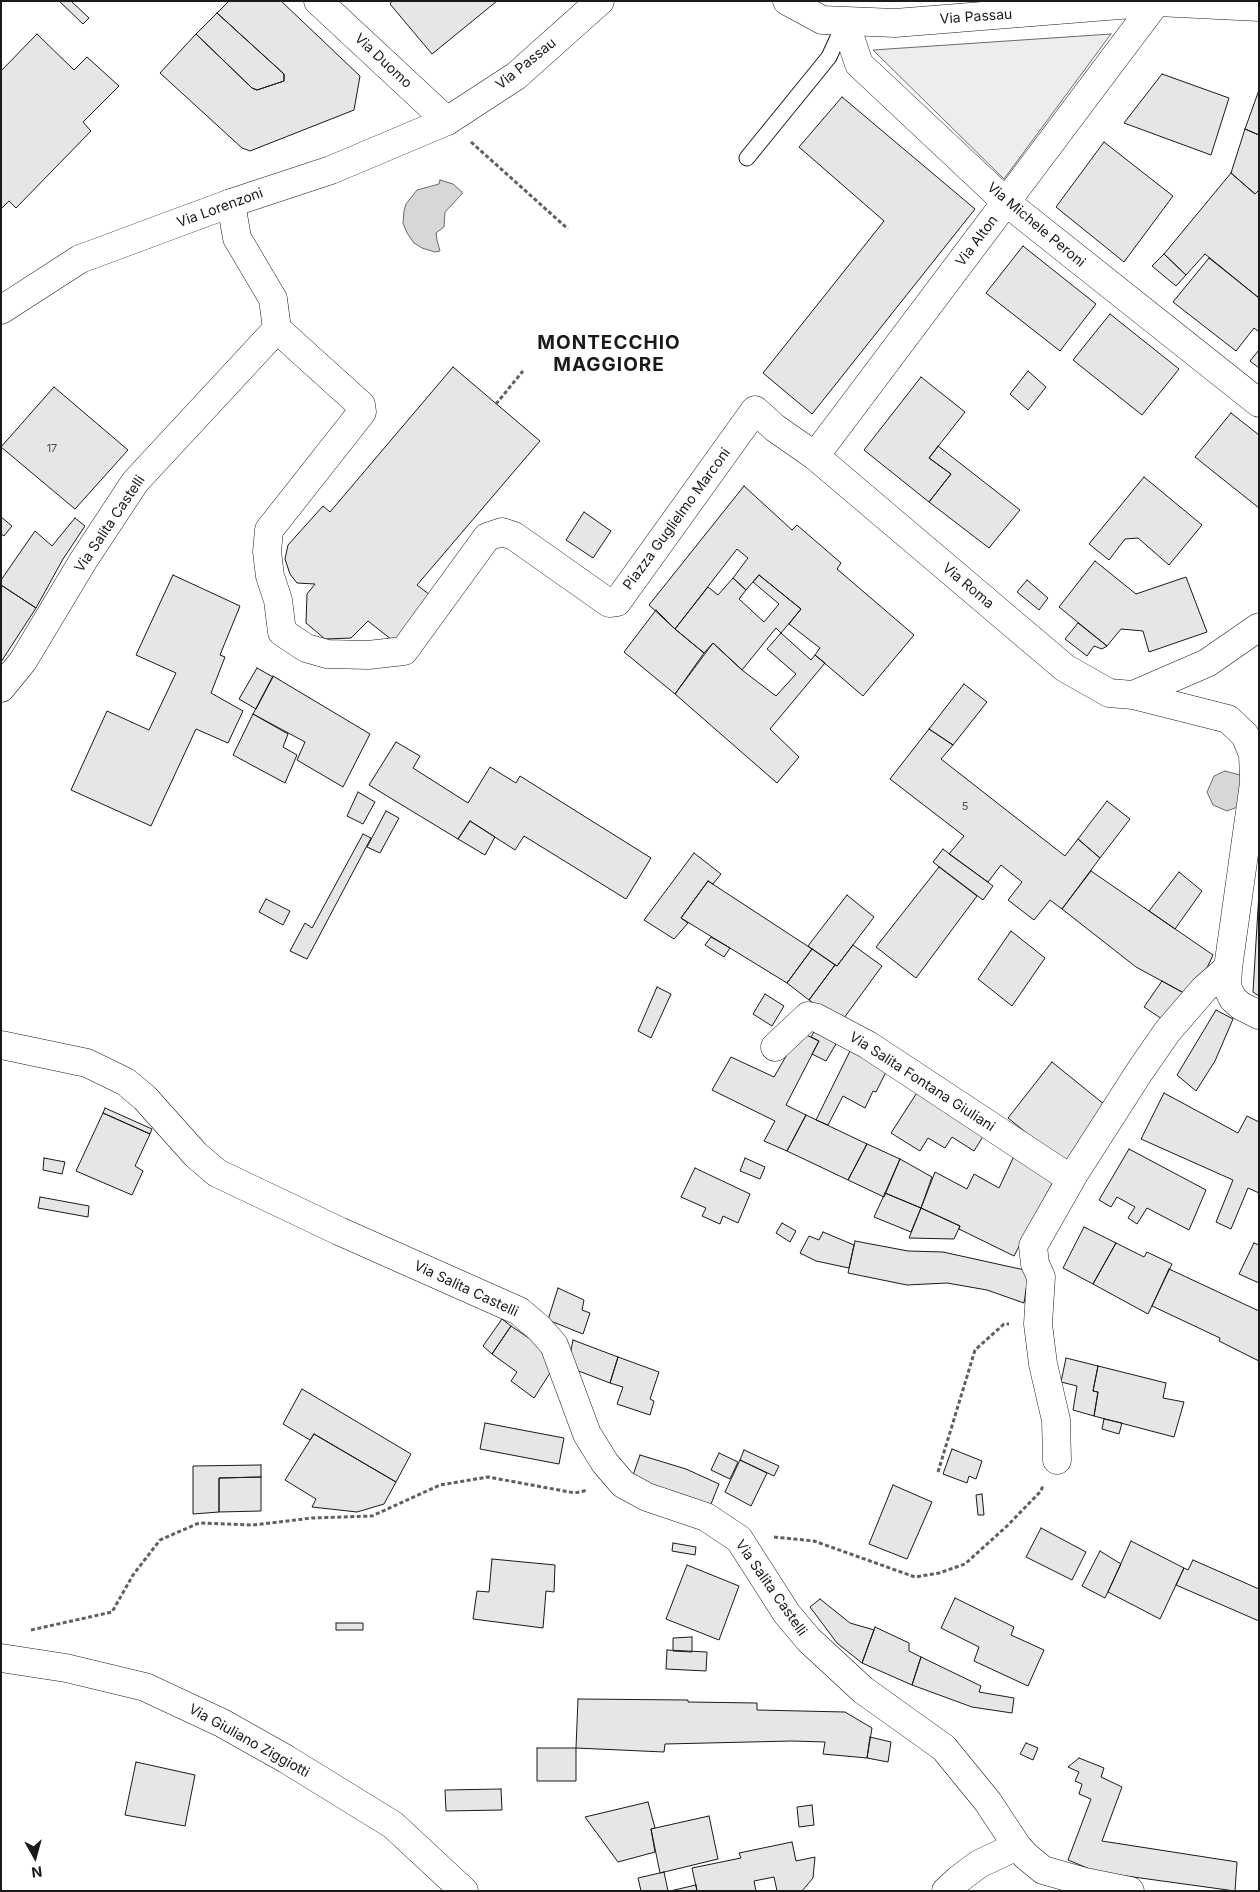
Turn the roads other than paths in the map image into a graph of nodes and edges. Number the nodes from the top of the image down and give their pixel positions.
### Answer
1 (318, 1) edge
2 (600, 1) edge
3 (787, 1) edge
4 (1157, 2) edge
5 (1259, 7) edge
6 (845, 22) junction
7 (447, 121) junction
8 (747, 158) dead end
9 (231, 202) junction
10 (1006, 202) junction
11 (1, 310) edge
12 (277, 329) junction
13 (1259, 402) edge
14 (815, 456) junction
15 (1259, 627) edge
16 (1, 688) edge
17 (1133, 695) junction
18 (1259, 749) edge
19 (1254, 780) junction
20 (1228, 968) junction
21 (1259, 1015) edge
22 (1, 1045) edge
23 (775, 1047) dead end
24 (1071, 1179) junction
25 (1057, 1460) road end
26 (1, 1658) edge
27 (1017, 1846) junction
28 (464, 1891) edge
29 (946, 1891) edge
30 (1130, 1891) edge

1 - 7 street, Via Duomo
2 - 7 street, Via Passau
3 - 6 street, Via Passau
4 - 5 street, Via Passau
4 - 6 street, Via Passau
4 - 10 street, Via Alton
6 - 8 lane
6 - 10 street, Via Michele Peroni
7 - 9 street, Via Lorenzoni
9 - 11 street, Via Lorenzoni
9 - 12 street
10 - 13 street, Via Michele Peroni
10 - 14 street, Via Alton
12 - 14 street, Piazza Guglielmo Marconi
12 - 16 street, Via Salita Castelli
14 - 17 street, Via Roma
15 - 17 street
17 - 19 street, Via Roma
18 - 19 street
19 - 20 street
20 - 21 street
20 - 24 street
22 - 27 street, Via Salita Castelli
23 - 24 street, Via Salita Fontana Giuliani
24 - 25 street
26 - 28 street, Via Giuliano Ziggiotti
27 - 29 street
27 - 30 street, Via Salita Castelli

